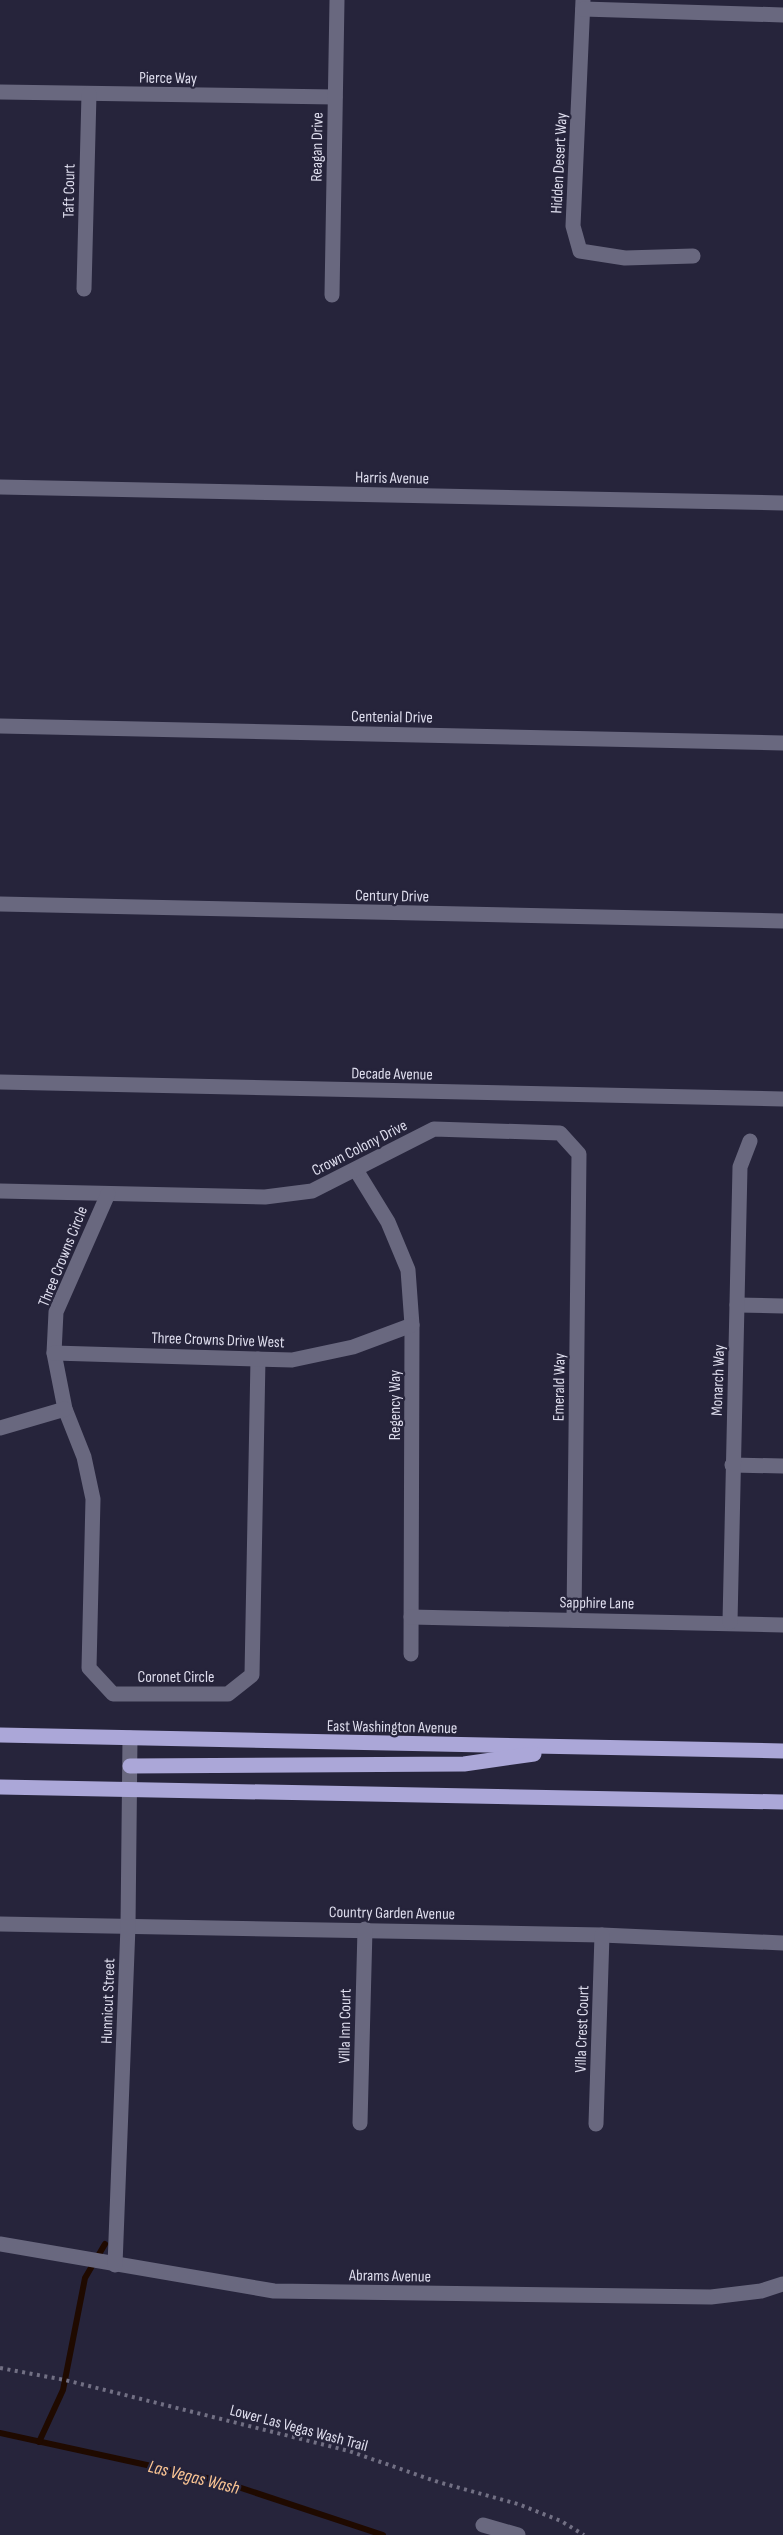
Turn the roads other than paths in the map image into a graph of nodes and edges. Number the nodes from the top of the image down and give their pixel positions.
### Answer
1 (337, 0) edge
2 (583, 5) edge
3 (783, 15) edge
4 (0, 92) edge
5 (89, 94) junction
6 (335, 97) junction
7 (693, 256) dead end
8 (84, 289) dead end
9 (332, 295) dead end
10 (0, 487) edge
11 (783, 503) edge
12 (0, 726) edge
13 (783, 743) edge
14 (0, 904) edge
15 (783, 921) edge
16 (0, 1082) edge
17 (783, 1099) edge
18 (750, 1141) dead end
19 (579, 1154) joint
20 (356, 1170) junction
21 (0, 1191) edge
22 (108, 1194) junction
23 (737, 1305) junction
24 (783, 1306) edge
25 (412, 1325) junction
26 (54, 1353) junction
27 (258, 1359) junction
28 (65, 1409) junction
29 (0, 1428) edge
30 (732, 1465) junction
31 (783, 1466) edge
32 (411, 1617) junction
33 (574, 1620) junction
34 (730, 1622) junction
35 (783, 1625) edge
36 (411, 1654) dead end
37 (0, 1735) edge
38 (130, 1738) junction
39 (582, 1748) junction
40 (783, 1751) edge
41 (130, 1766) junction
42 (0, 1787) edge
43 (129, 1790) junction
44 (783, 1796) edge
45 (762, 1802) junction
46 (783, 1802) edge
47 (0, 1924) edge
48 (128, 1926) junction
49 (365, 1929) junction
50 (602, 1935) junction
51 (783, 1943) edge
52 (360, 2123) dead end
53 (596, 2124) dead end
54 (0, 2244) edge
55 (115, 2265) junction
56 (783, 2284) edge
57 (483, 2525) dead end
58 (518, 2535) edge

1 - 6 street, Reagan Drive
2 - 3 street
2 - 7 street, Hidden Desert Way
4 - 5 street, Pierce Way
5 - 6 street, Pierce Way
5 - 8 street, Taft Court
6 - 9 street, Reagan Drive
10 - 11 street, Harris Avenue
12 - 13 street, Centenial Drive
14 - 15 street, Century Drive
16 - 17 street, Decade Avenue
18 - 23 street, Monarch Way
19 - 20 street, Crown Colony Drive
19 - 33 street, Emerald Way
20 - 22 street, Crown Colony Drive
20 - 25 street, Regency Way
21 - 22 street, Crown Colony Drive
22 - 26 street, Three Crowns Circle
23 - 24 street
23 - 30 street, Monarch Way
25 - 27 street, Three Crowns Drive West
25 - 32 street, Regency Way
26 - 27 street, Three Crowns Drive West
26 - 28 street, Three Crowns Circle
27 - 28 street, Coronet Circle
28 - 29 street
30 - 31 street
30 - 34 street, Monarch Way
32 - 33 street, Sapphire Lane
32 - 36 street, Regency Way
33 - 34 street, Sapphire Lane
34 - 35 street, Sapphire Lane
37 - 38 main road, East Washington Avenue
38 - 39 main road, East Washington Avenue
38 - 41 street, Hunnicut Street
39 - 40 main road, East Washington Avenue
39 - 41 main road
41 - 43 street, Hunnicut Street
42 - 43 main road
43 - 45 main road
43 - 48 street, Hunnicut Street
44 - 45 main road
45 - 46 main road
47 - 48 street, Country Garden Avenue
48 - 49 street, Country Garden Avenue
48 - 55 street, Hunnicut Street
49 - 50 street, Country Garden Avenue
49 - 52 street, Villa Inn Court
50 - 51 street, Country Garden Avenue
50 - 53 street, Villa Crest Court
54 - 55 street, Abrams Avenue
55 - 56 street, Abrams Avenue
57 - 58 street

